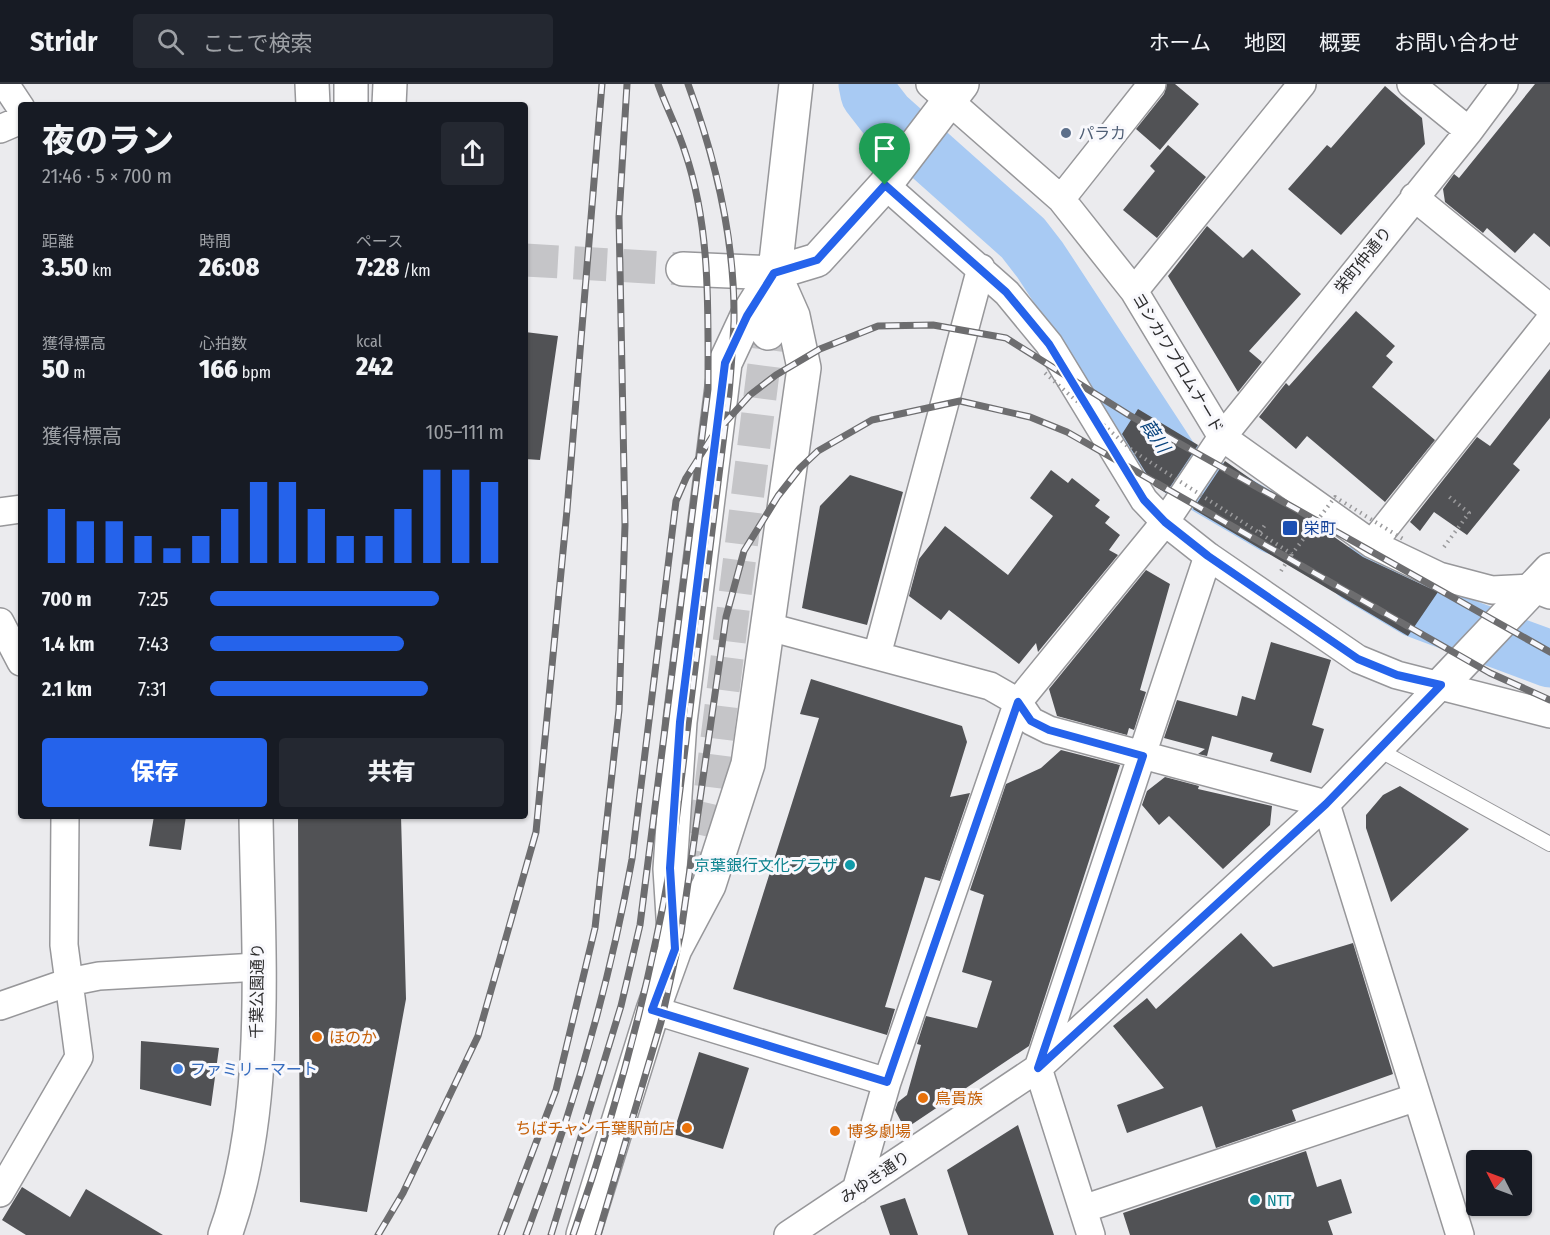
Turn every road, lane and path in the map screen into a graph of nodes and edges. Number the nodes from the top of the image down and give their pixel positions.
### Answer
1 (5, 84) edge
2 (312, 84) edge
3 (351, 84) edge
4 (390, 84) edge
5 (796, 84) edge
6 (1152, 84) edge
7 (1302, 84) edge
8 (1411, 84) edge
9 (1504, 84) edge
10 (943, 98) edge
11 (313, 102) edge
12 (351, 102) edge
13 (389, 102) edge
14 (18, 104) edge
15 (18, 121) edge
16 (0, 129) edge
17 (1469, 131) junction
18 (885, 185) junction
19 (1414, 197) junction
20 (1061, 199) junction
21 (981, 268) junction
22 (683, 269) tunnel mouth
23 (774, 273) junction
24 (1134, 291) junction
25 (1550, 308) edge
26 (1550, 320) edge
27 (768, 333) tunnel mouth
28 (1044, 373) dead end
29 (1215, 447) junction
30 (1440, 489) dead end
31 (18, 509) edge
32 (0, 512) edge
33 (1165, 522) junction
34 (1265, 525) dead end
35 (1409, 531) dead end
36 (1260, 532) junction
37 (1372, 544) junction
38 (1442, 550) dead end
39 (1208, 556) junction
40 (1544, 584) edge
41 (768, 627) junction
42 (877, 655) junction
43 (1441, 685) junction
44 (1018, 702) junction
45 (1550, 714) edge
46 (1379, 750) junction
47 (1143, 756) junction
48 (1326, 804) junction
49 (65, 819) edge
50 (256, 819) edge
51 (1550, 844) edge
52 (675, 949) junction
53 (258, 967) junction
54 (69, 982) junction
55 (0, 1006) edge
56 (652, 1010) junction
57 (1038, 1068) junction
58 (887, 1082) junction
59 (1417, 1097) junction
60 (856, 1190) junction
61 (0, 1193) edge
62 (1083, 1209) junction
63 (225, 1235) edge
64 (583, 1235) edge
65 (788, 1235) edge
66 (1091, 1235) edge
67 (1460, 1235) edge

1 - 14 street
2 - 11 street
3 - 12 street
4 - 13 street
5 - 23 street
6 - 20 street
7 - 24 street
8 - 17 street
9 - 17 street, 栄町仲通り
10 - 18 street
10 - 20 street, ヨシカワプロムナード
15 - 16 street
17 - 19 street, 栄町仲通り
18 - 21 street
18 - 23 street
19 - 25 street
19 - 29 street, 栄町仲通り
20 - 24 street, ヨシカワプロムナード
21 - 33 street
21 - 42 street
22 - 23 street
23 - 27 street
23 - 41 street
23 - 52 street
24 - 29 street, ヨシカワプロムナード
26 - 37 street
28 - 36 path, bridge
29 - 33 street, 栄町仲通り
29 - 37 street, ヨシカワプロムナード
30 - 38 path
31 - 32 street
33 - 39 street
33 - 44 street, 栄町仲通り
34 - 36 path
35 - 36 path, bridge
37 - 40 street, ヨシカワプロムナード
39 - 43 street
39 - 47 street
40 - 43 street
41 - 42 street
41 - 52 street
42 - 44 street
43 - 45 street
43 - 46 street, みゆき通り
44 - 47 street
44 - 58 street
46 - 48 street, みゆき通り
46 - 51 lane
47 - 48 street
47 - 57 street
48 - 57 street, みゆき通り
48 - 59 street
49 - 54 street
50 - 53 street, 千葉公園通り
52 - 56 street
53 - 54 street
53 - 63 street, 千葉公園通り
54 - 55 street
54 - 61 street
56 - 58 street
56 - 64 street
57 - 60 street, みゆき通り
57 - 62 street
58 - 60 street
59 - 62 street
59 - 67 street
60 - 65 street, みゆき通り
62 - 66 street

